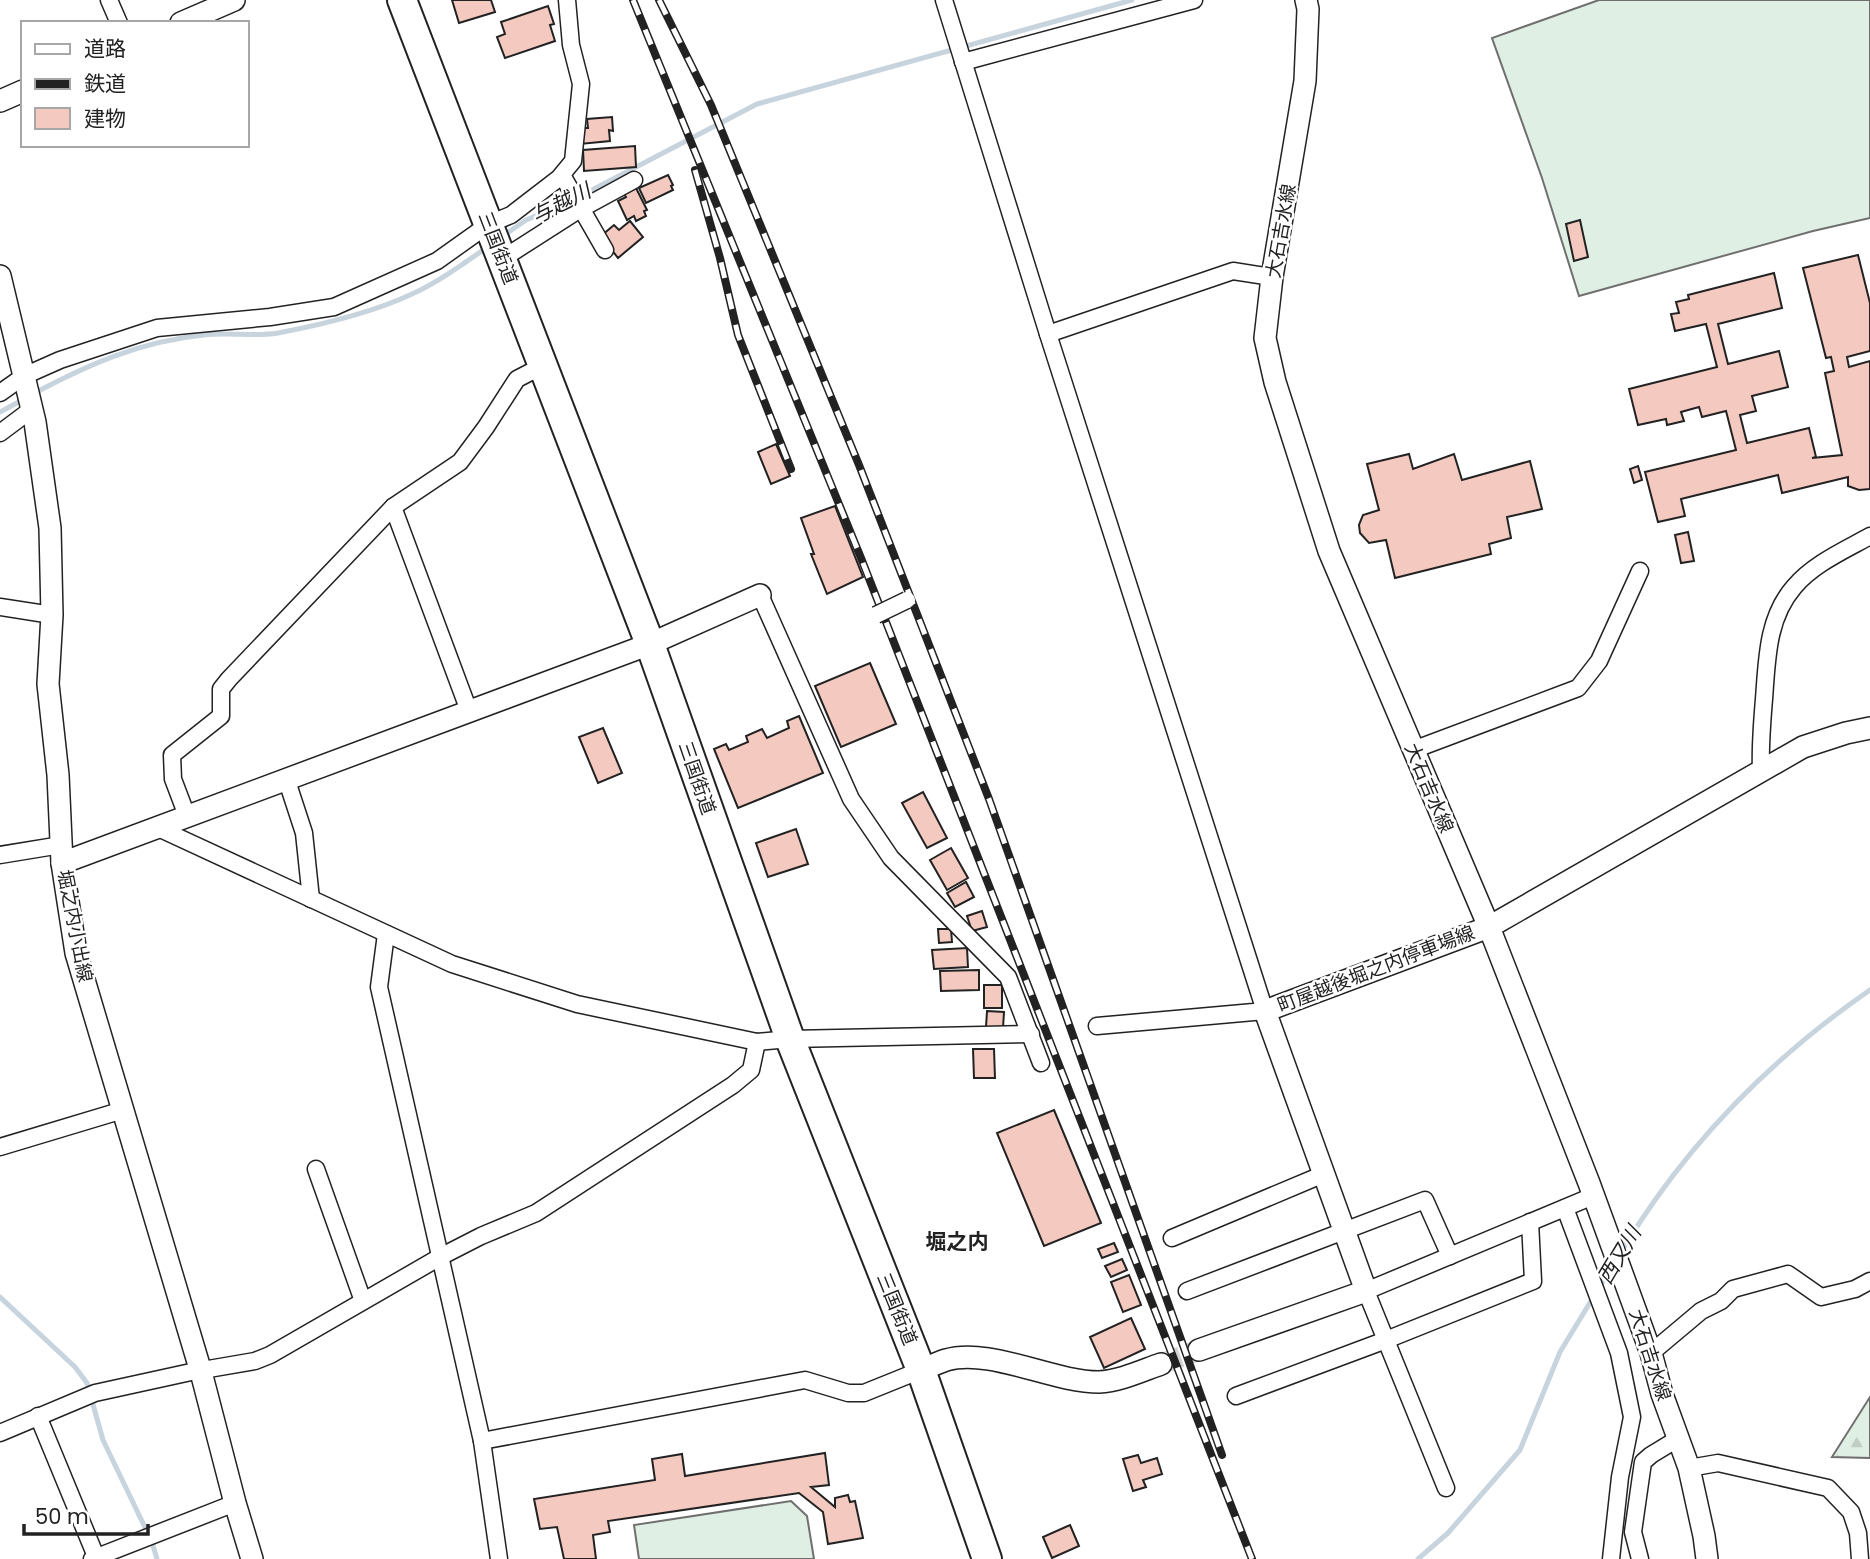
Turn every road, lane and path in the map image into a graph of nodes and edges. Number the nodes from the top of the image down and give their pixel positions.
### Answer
1 (109, 0) edge
2 (234, 0) edge
3 (402, 0) edge
4 (567, 0) edge
5 (944, 0) edge
6 (1194, 0) edge
7 (1306, 0) edge
8 (118, 21) edge
9 (186, 21) edge
10 (963, 62) junction
11 (21, 92) edge
12 (0, 101) edge
13 (634, 180) dead end
14 (566, 182) junction
15 (582, 208) junction
16 (489, 224) junction
17 (605, 250) dead end
18 (502, 259) junction
19 (0, 276) edge
20 (1272, 277) junction
21 (1048, 334) junction
22 (544, 365) junction
23 (25, 380) junction
24 (0, 393) edge
25 (32, 408) junction
26 (0, 433) edge
27 (393, 507) junction
28 (1870, 536) edge
29 (1640, 571) dead end
30 (760, 595) joint
31 (907, 600) dead end
32 (0, 607) edge
33 (51, 615) junction
34 (876, 615) dead end
35 (650, 644) junction
36 (469, 710) junction
37 (1870, 728) edge
38 (1413, 750) junction
39 (1761, 769) junction
40 (286, 778) junction
41 (187, 816) junction
42 (156, 827) junction
43 (61, 854) junction
44 (0, 855) edge
45 (311, 899) junction
46 (1489, 927) junction
47 (386, 934) junction
48 (1265, 1011) junction
49 (1097, 1026) dead end
50 (1031, 1034) junction
51 (790, 1039) junction
52 (757, 1042) junction
53 (1041, 1063) dead end
54 (123, 1110) junction
55 (0, 1147) edge
56 (316, 1169) dead end
57 (1324, 1174) junction
58 (1593, 1196) junction
59 (1565, 1208) junction
60 (1530, 1223) junction
61 (1345, 1232) junction
62 (1172, 1238) dead end
63 (1450, 1256) junction
64 (440, 1257) junction
65 (1870, 1281) edge
66 (1187, 1290) dead end
67 (1366, 1292) junction
68 (363, 1301) junction
69 (1386, 1340) junction
70 (1199, 1350) tunnel mouth
71 (1651, 1353) junction
72 (1161, 1364) tunnel mouth
73 (921, 1370) junction
74 (201, 1372) junction
75 (1236, 1396) dead end
76 (38, 1416) junction
77 (0, 1433) edge
78 (1679, 1438) junction
79 (482, 1441) junction
80 (1689, 1468) junction
81 (1446, 1488) dead end
82 (235, 1503) junction
83 (95, 1559) edge
84 (252, 1559) edge
85 (499, 1559) edge
86 (987, 1559) edge
87 (1611, 1559) edge
88 (1640, 1559) edge
89 (1707, 1559) edge
90 (1860, 1559) edge

1 - 8 street
2 - 9 main road
3 - 16 highway, 三国街道
4 - 14 street
5 - 10 street
6 - 10 street
7 - 20 main road, 大石吉水線
10 - 21 street
11 - 12 main road
13 - 15 street
14 - 15 street
14 - 16 street
15 - 17 street
15 - 18 street
16 - 18 highway, 三国街道
16 - 23 street
18 - 22 highway, 三国街道
19 - 23 main road, 堀之内小出線
20 - 21 street
20 - 38 main road, 大石吉水線
21 - 48 street
22 - 27 street
22 - 35 highway, 三国街道
23 - 24 street
23 - 25 main road, 堀之内小出線
25 - 26 street
25 - 33 main road, 堀之内小出線
27 - 36 street
27 - 41 street
28 - 39 street
29 - 38 street
30 - 35 main road
30 - 50 street
31 - 34 street, bridge
32 - 33 street
33 - 43 main road, 堀之内小出線
35 - 36 main road
35 - 51 highway, 三国街道
36 - 40 main road
37 - 39 main road, 町屋越後堀之内停車場線
38 - 46 main road, 大石吉水線
39 - 46 main road, 町屋越後堀之内停車場線
40 - 41 main road
40 - 45 street
41 - 42 main road
42 - 43 main road
42 - 45 street
43 - 44 street
43 - 54 main road, 堀之内小出線
45 - 47 street
46 - 48 main road, 町屋越後堀之内停車場線
46 - 58 main road, 大石吉水線
47 - 52 street
47 - 64 street
48 - 49 street
48 - 57 main road, 町屋越後堀之内停車場線
50 - 51 street
50 - 53 street
51 - 52 street
51 - 73 highway, 三国街道
52 - 64 street
54 - 55 street
54 - 74 main road, 堀之内小出線
56 - 68 street
57 - 61 main road, 町屋越後堀之内停車場線
57 - 62 street
58 - 59 street
58 - 71 main road, 大石吉水線
59 - 60 street
59 - 87 street
60 - 63 street
60 - 69 street
61 - 63 street
61 - 66 street
61 - 67 main road, 町屋越後堀之内停車場線
63 - 67 street
64 - 68 street
64 - 79 street
65 - 71 street
67 - 69 street
67 - 70 main road
68 - 74 street
69 - 75 street
69 - 81 street
71 - 78 main road, 大石吉水線
72 - 73 main road
73 - 79 street
73 - 86 highway, 三国街道
74 - 76 street
74 - 82 main road, 堀之内小出線
76 - 77 street
76 - 83 street
78 - 80 main road, 大石吉水線
78 - 88 street
79 - 85 street
80 - 89 main road, 大石吉水線
80 - 90 street
82 - 83 street
82 - 84 main road, 堀之内小出線

